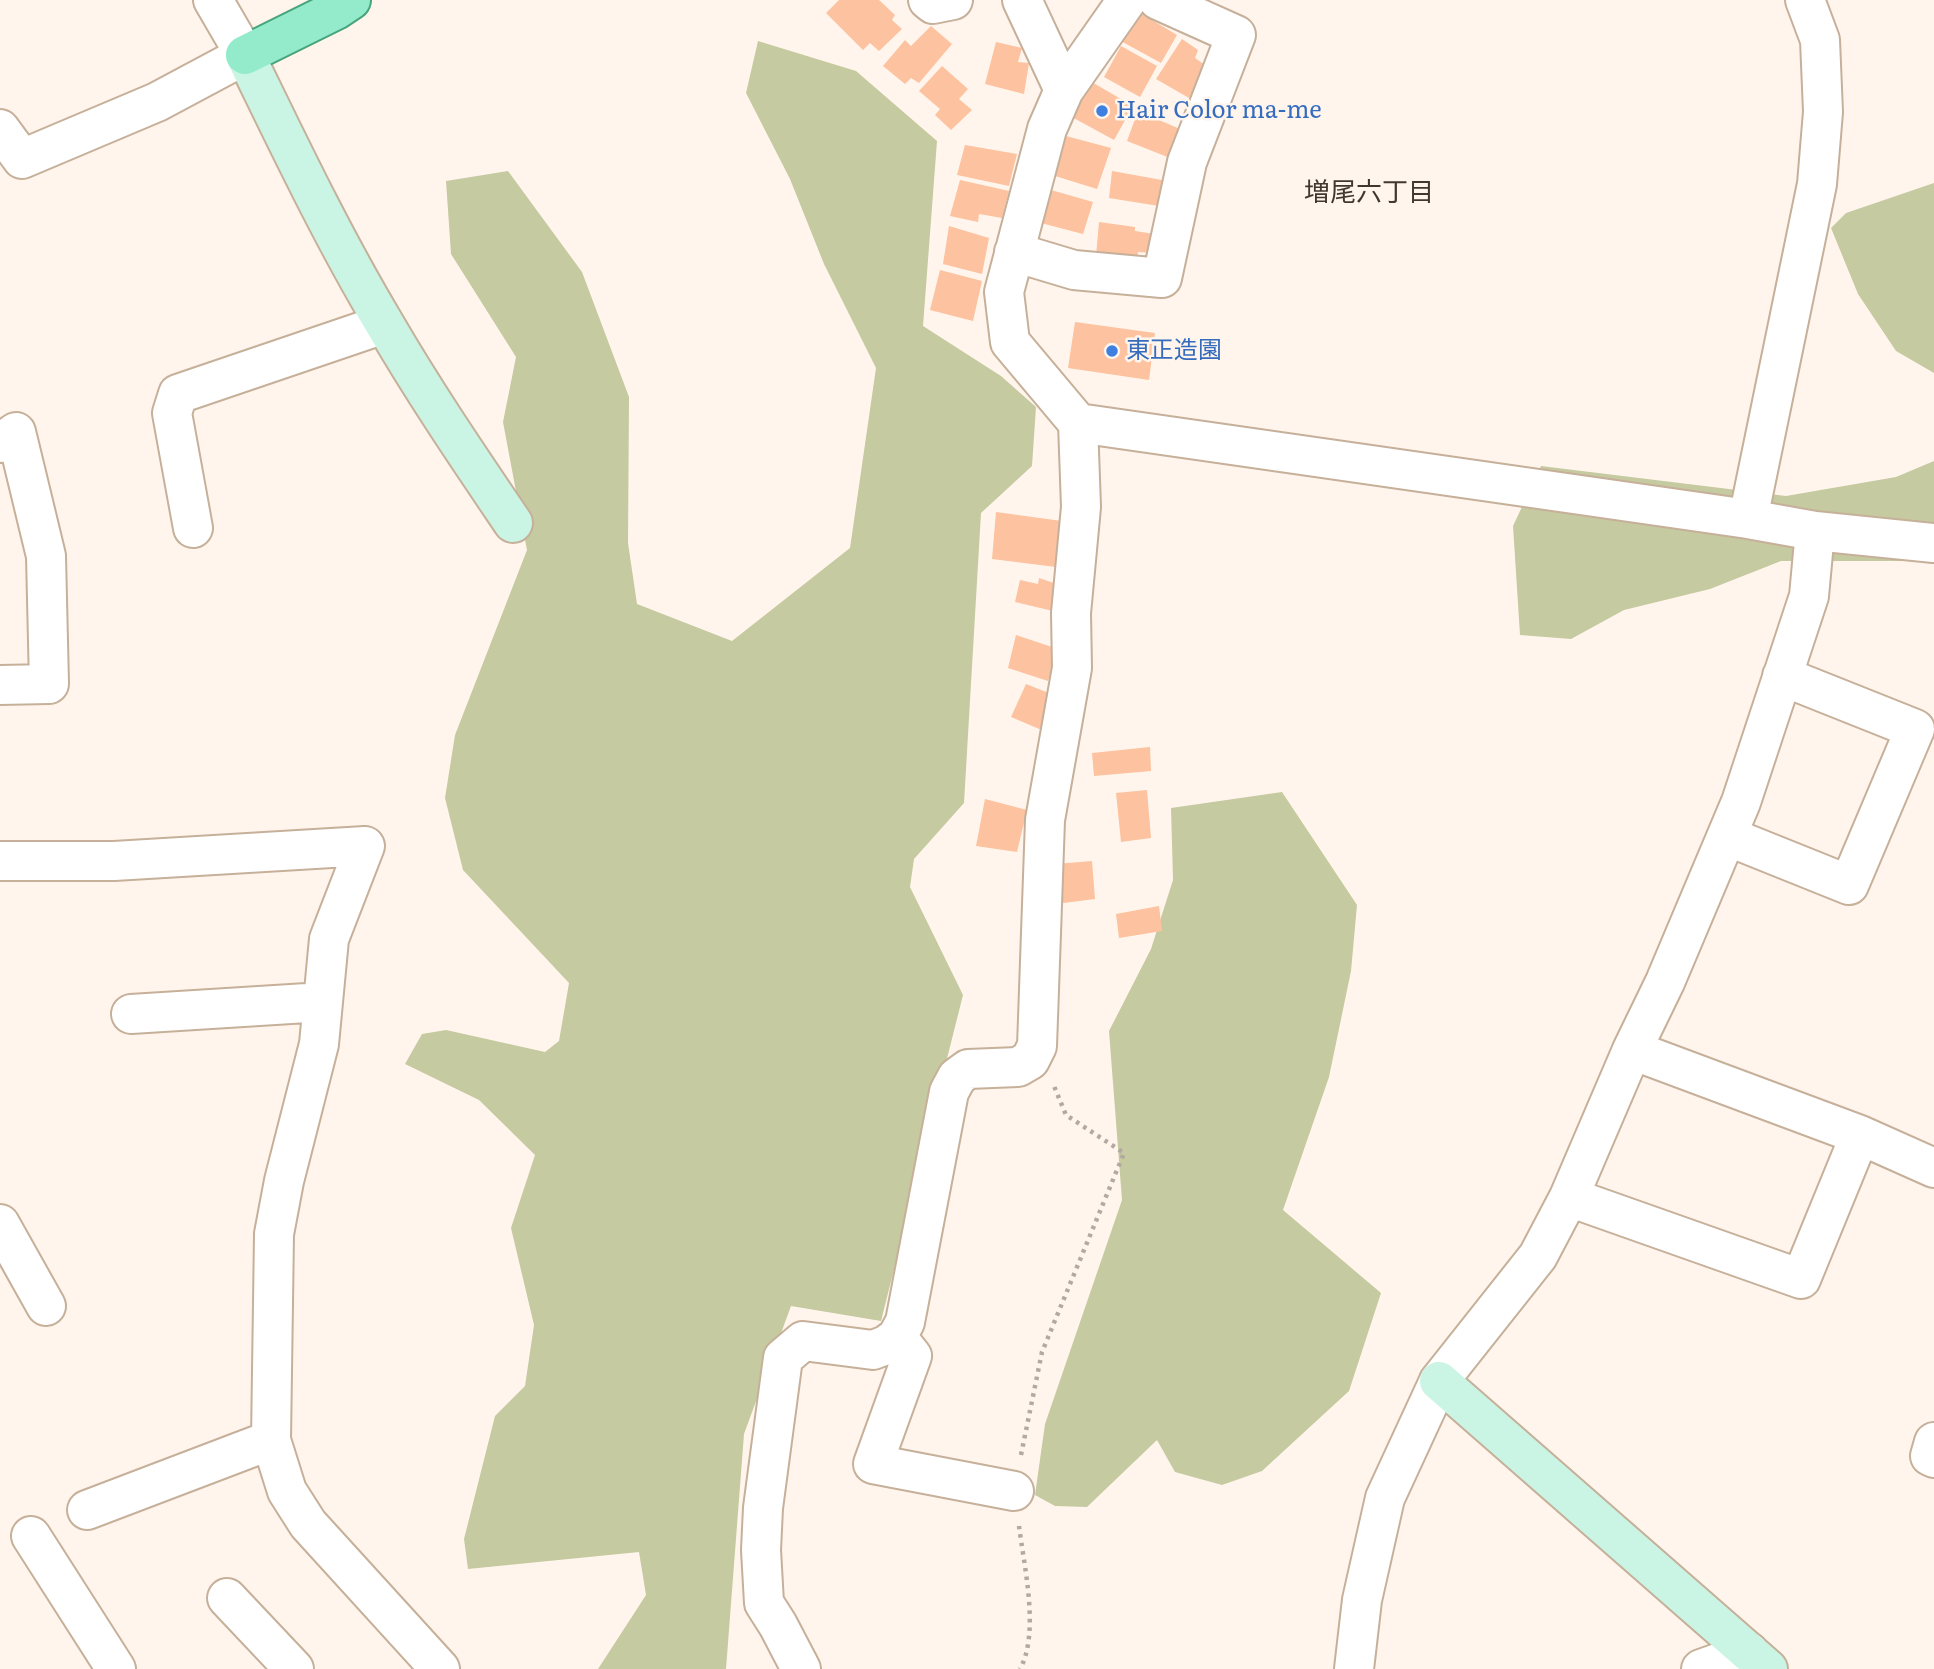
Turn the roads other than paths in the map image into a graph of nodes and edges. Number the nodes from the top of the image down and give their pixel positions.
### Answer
1 (213, 0) edge
2 (351, 0) edge
3 (928, 0) edge
4 (953, 0) edge
5 (1022, 0) edge
6 (1127, 0) edge
7 (1158, 0) edge
8 (1805, 0) edge
9 (245, 55) junction
10 (1064, 90) junction
11 (0, 129) edge
12 (11, 164) edge
13 (1014, 252) junction
14 (384, 324) junction
15 (1078, 423) junction
16 (0, 443) edge
17 (1748, 519) junction
18 (513, 523) dead end
19 (193, 528) dead end
20 (1815, 531) junction
21 (1934, 542) edge
22 (1782, 676) junction
23 (0, 685) edge
24 (1727, 836) junction
25 (0, 861) edge
26 (323, 1002) junction
27 (131, 1014) dead end
28 (1632, 1050) junction
29 (1860, 1135) junction
30 (1934, 1168) edge
31 (1569, 1197) junction
32 (0, 1224) edge
33 (46, 1306) dead end
34 (897, 1337) junction
35 (1439, 1381) junction
36 (271, 1440) junction
37 (1934, 1442) edge
38 (1934, 1458) edge
39 (1014, 1491) road end
40 (87, 1510) dead end
41 (31, 1536) dead end
42 (227, 1598) dead end
43 (1759, 1661) edge
44 (116, 1669) edge
45 (294, 1669) edge
46 (440, 1669) edge
47 (801, 1669) edge
48 (1354, 1669) edge
49 (1701, 1669) edge

1 - 9 street
2 - 9 main road
3 - 4 street
5 - 10 street
6 - 10 street
7 - 13 street
8 - 17 street
9 - 12 street
9 - 14 street
10 - 13 street
11 - 12 street
13 - 15 street
14 - 18 street
14 - 19 street
15 - 17 street
15 - 34 street
16 - 23 street
17 - 20 street
20 - 21 street
20 - 22 street
22 - 24 street
22 - 24 street
24 - 28 street
25 - 26 street
26 - 27 street
26 - 36 street
28 - 29 street
28 - 31 street
29 - 30 street
29 - 31 street
31 - 35 street
32 - 33 street
34 - 39 street
34 - 47 street
35 - 43 street
35 - 48 street
36 - 40 street
36 - 46 street
37 - 38 street
41 - 44 street
42 - 45 street
43 - 49 street

